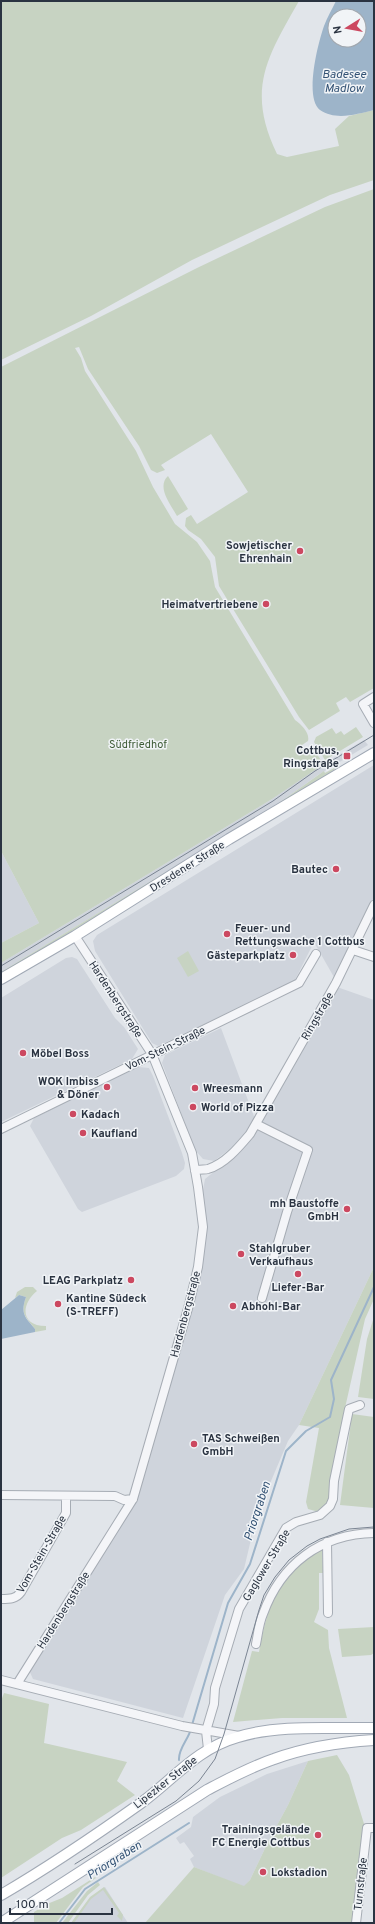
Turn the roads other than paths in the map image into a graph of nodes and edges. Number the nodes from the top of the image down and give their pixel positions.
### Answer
1 (374, 697) edge
2 (374, 723) edge
3 (374, 753) edge
4 (374, 906) edge
5 (75, 936) junction
6 (353, 950) junction
7 (316, 954) dead end
8 (374, 957) edge
9 (1, 979) edge
10 (152, 1054) junction
11 (256, 1124) junction
12 (1, 1129) edge
13 (196, 1174) junction
14 (262, 1298) dead end
15 (360, 1406) dead end
16 (1, 1495) edge
17 (66, 1496) junction
18 (133, 1499) junction
19 (374, 1533) edge
20 (327, 1542) junction
21 (1, 1599) edge
22 (328, 1613) dead end
23 (256, 1644) dead end
24 (1, 1680) edge
25 (17, 1684) junction
26 (374, 1728) edge
27 (203, 1730) junction
28 (240, 1736) junction
29 (374, 1740) edge
30 (208, 1749) junction
31 (374, 1828) edge
32 (1, 1895) edge
33 (4, 1920) edge
34 (356, 1923) edge

1 - 2 street
3 - 5 main road, Dresdener Straße
4 - 6 street, Ringstraße
5 - 9 main road, Dresdener Straße
5 - 10 street, Hardenbergstraße
6 - 8 street
6 - 11 street, Ringstraße
7 - 10 street, Vom-Stein-Straße
10 - 12 street, Vom-Stein-Straße
10 - 13 street, Hardenbergstraße
11 - 13 street, Ringstraße
11 - 14 street
13 - 18 street, Hardenbergstraße
15 - 27 street, Gaglower Straße
16 - 17 street
17 - 18 street
17 - 21 street, Vom-Stein-Straße
18 - 25 street, Hardenbergstraße
19 - 20 street
20 - 22 street
20 - 23 street
24 - 25 street
25 - 27 street
26 - 28 main road, Lipezker Straße
27 - 28 street
27 - 30 street, Gaglower Straße
28 - 30 main road, Lipezker Straße
29 - 33 main road
30 - 32 main road, Lipezker Straße
31 - 34 street, Turnstraße

